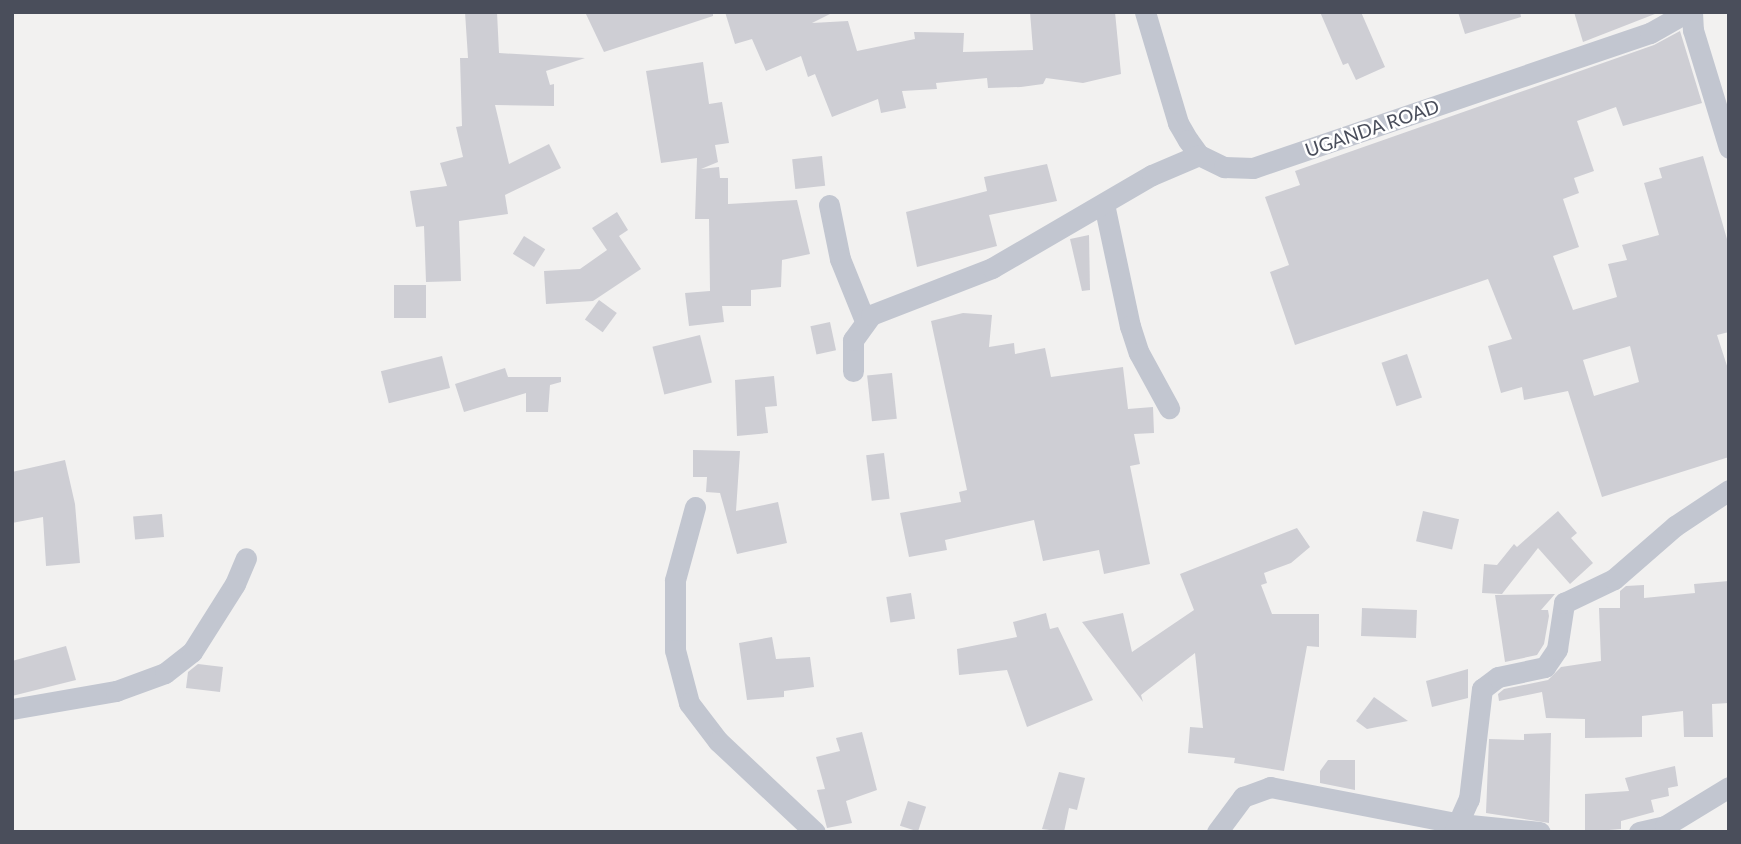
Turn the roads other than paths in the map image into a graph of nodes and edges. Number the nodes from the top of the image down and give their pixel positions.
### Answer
1 (1146, 12) edge
2 (1687, 12) edge
3 (1692, 12) edge
4 (1729, 148) edge
5 (1199, 155) junction
6 (1104, 204) junction
7 (828, 205) dead end
8 (865, 321) junction
9 (853, 371) dead end
10 (1169, 408) dead end
11 (1729, 490) edge
12 (695, 507) dead end
13 (246, 558) dead end
14 (12, 709) edge
15 (1729, 787) edge
16 (1457, 828) edge
17 (815, 832) edge
18 (1217, 832) edge
19 (1539, 832) edge
20 (1639, 832) edge

1 - 5 street
2 - 5 street, UGANDA ROAD
3 - 4 street
5 - 6 street
6 - 8 street
6 - 10 street
7 - 8 street
8 - 9 street
11 - 16 street
12 - 17 street
13 - 14 street
15 - 20 street
16 - 18 street
16 - 19 street

